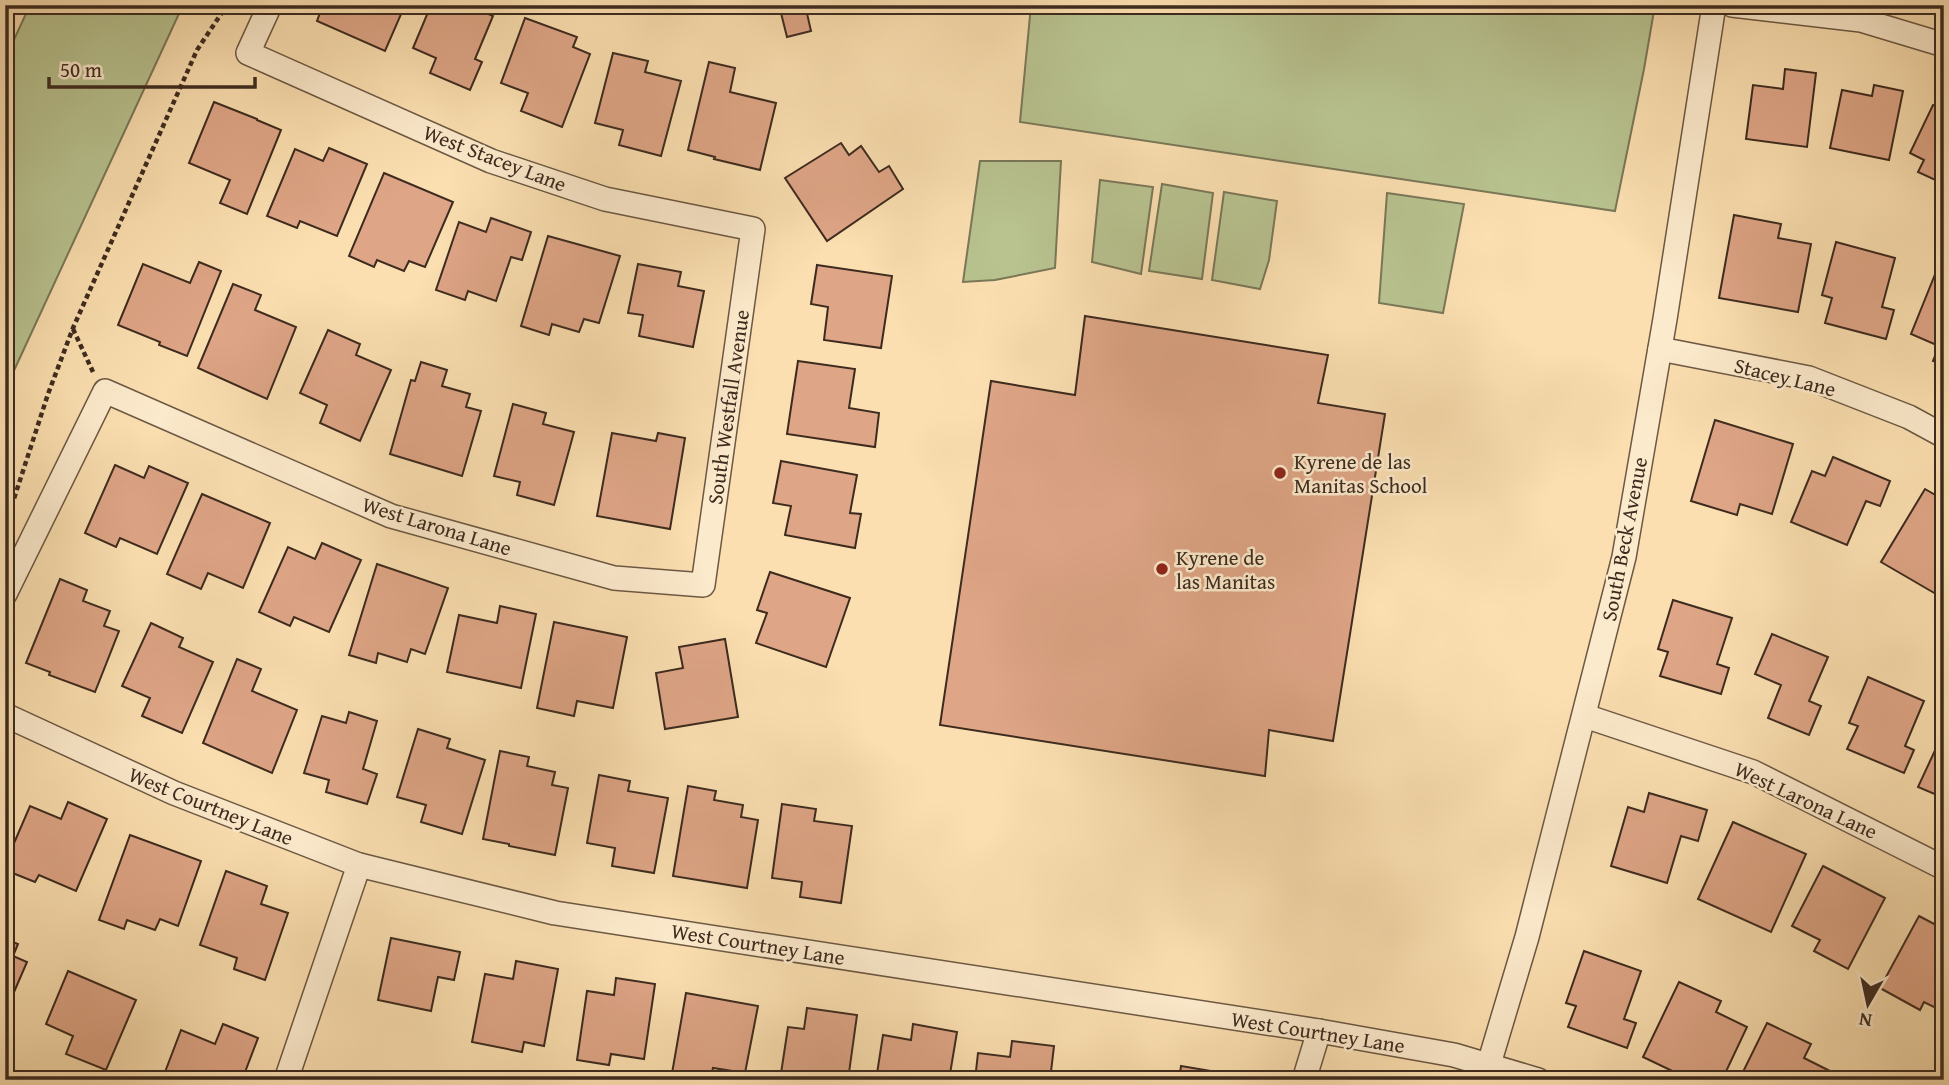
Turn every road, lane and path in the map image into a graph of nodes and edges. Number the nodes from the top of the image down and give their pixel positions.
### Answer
1 (227, 5) edge
2 (270, 5) edge
3 (1714, 5) edge
4 (1732, 5) edge
5 (1944, 45) edge
6 (753, 229) joint
7 (73, 328) junction
8 (1660, 349) junction
9 (105, 391) junction
10 (1944, 436) edge
11 (5, 522) edge
12 (703, 585) joint
13 (5, 594) edge
14 (5, 715) edge
15 (1584, 716) junction
16 (359, 866) junction
17 (1944, 868) edge
18 (1318, 1031) junction
19 (1489, 1064) junction
20 (286, 1080) edge
21 (1304, 1080) edge
22 (1538, 1080) edge

1 - 7 path
2 - 6 street, West Stacey Lane
3 - 8 street, South Beck Avenue
4 - 5 street
6 - 12 street, South Westfall Avenue
7 - 9 path
7 - 11 path
8 - 10 street, Stacey Lane
8 - 15 street, South Beck Avenue
9 - 12 street, West Larona Lane
9 - 13 street
14 - 16 street, West Courtney Lane
15 - 17 street, West Larona Lane
15 - 19 street, South Beck Avenue
16 - 18 street, West Courtney Lane
16 - 20 street
18 - 19 street, West Courtney Lane
18 - 21 street
19 - 22 street, West Courtney Lane

